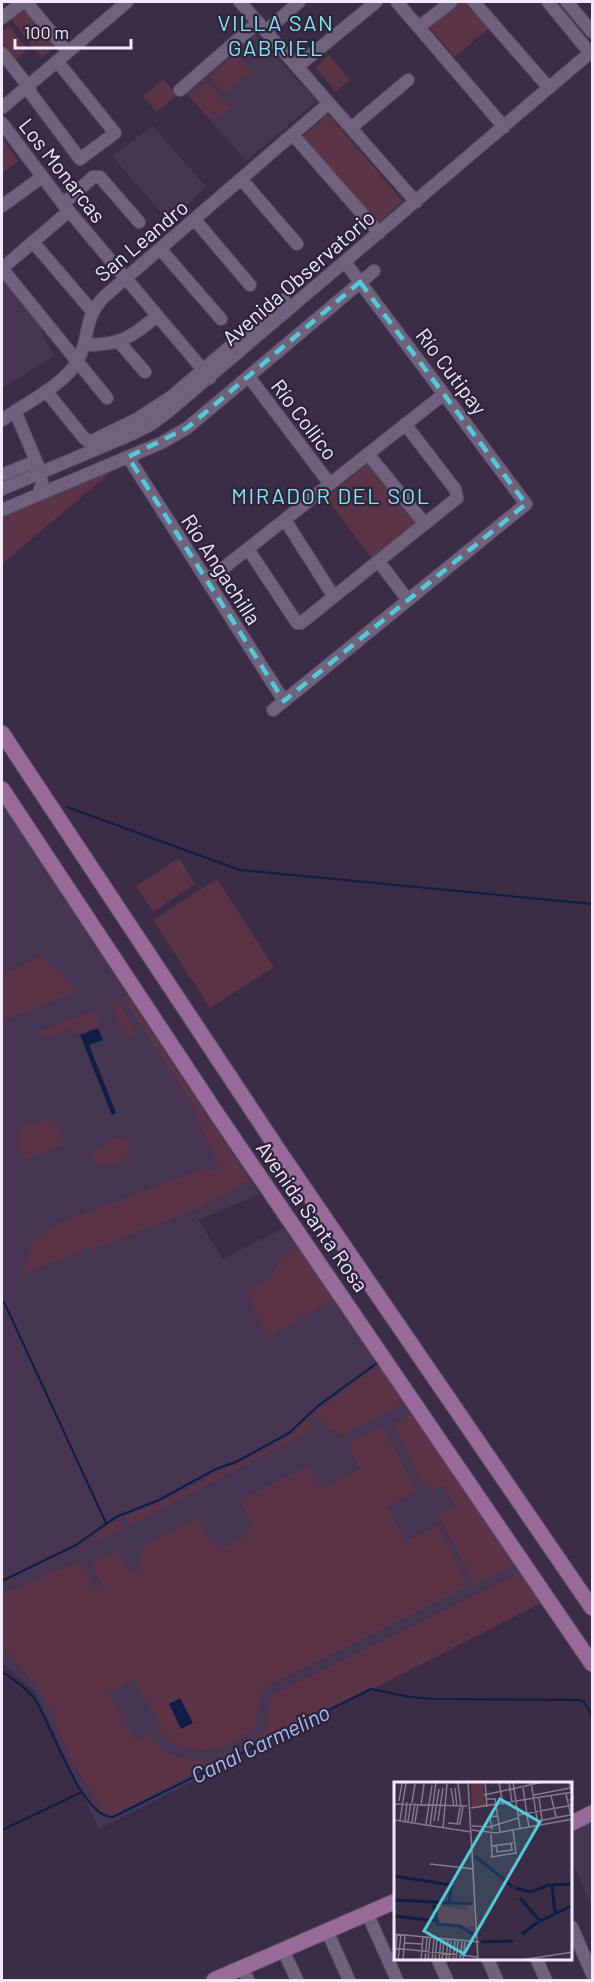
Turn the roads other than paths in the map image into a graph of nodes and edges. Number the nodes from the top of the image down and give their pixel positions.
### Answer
1 (25, 2) edge
2 (127, 2) edge
3 (240, 2) edge
4 (298, 2) edge
5 (376, 2) edge
6 (397, 2) edge
7 (451, 2) edge
8 (474, 2) edge
9 (548, 2) edge
10 (567, 2) edge
11 (2, 18) edge
12 (262, 26) junction
13 (419, 27) junction
14 (592, 32) edge
15 (68, 52) junction
16 (591, 52) edge
17 (2, 53) edge
18 (57, 61) junction
19 (297, 67) junction
20 (408, 80) dead end
21 (28, 86) junction
22 (549, 88) junction
23 (180, 90) dead end
24 (329, 103) junction
25 (2, 108) edge
26 (2, 123) edge
27 (504, 127) junction
28 (351, 128) junction
29 (293, 135) junction
30 (42, 177) junction
31 (242, 180) junction
32 (4, 199) edge
33 (416, 202) junction
34 (66, 207) junction
35 (195, 220) junction
36 (139, 222) dead end
37 (379, 233) junction
38 (33, 242) junction
39 (297, 244) dead end
40 (161, 250) junction
41 (345, 262) junction
42 (374, 271) dead end
43 (126, 279) junction
44 (360, 282) junction
45 (250, 285) dead end
46 (284, 300) dead end
47 (92, 311) junction
48 (158, 316) junction
49 (221, 319) dead end
50 (119, 342) junction
51 (84, 345) junction
52 (78, 362) junction
53 (145, 372) dead end
54 (206, 374) junction
55 (249, 377) junction
56 (46, 391) junction
57 (444, 393) junction
58 (107, 398) dead end
59 (15, 411) junction
60 (2, 420) edge
61 (405, 424) junction
62 (368, 454) junction
63 (128, 457) junction
64 (36, 461) junction
65 (41, 473) junction
66 (2, 475) edge
67 (330, 484) junction
68 (2, 489) edge
69 (38, 495) junction
70 (2, 510) edge
71 (285, 520) junction
72 (425, 524) junction
73 (248, 549) junction
74 (379, 562) junction
75 (207, 582) junction
76 (334, 597) junction
77 (408, 600) junction
78 (284, 701) junction
79 (273, 710) dead end
80 (2, 734) edge
81 (2, 789) edge
82 (592, 1608) edge
83 (592, 1664) edge
84 (592, 1813) edge
85 (573, 1822) edge
86 (394, 1901) edge
87 (367, 1913) junction
88 (573, 1929) edge
89 (327, 1931) junction
90 (283, 1950) junction
91 (439, 1961) edge
92 (489, 1961) edge
93 (538, 1961) edge
94 (245, 1974) edge
95 (592, 1974) edge
96 (214, 1980) edge
97 (297, 1980) edge
98 (349, 1980) edge
99 (398, 1980) edge
100 (447, 1980) edge
101 (497, 1980) edge
102 (546, 1980) edge

1 - 11 street
1 - 15 street
2 - 15 street
3 - 12 street
4 - 12 street
5 - 19 street
6 - 13 street
7 - 13 street
8 - 22 street
9 - 16 street
10 - 14 street
12 - 19 street
12 - 23 street
13 - 27 street
15 - 18 street
16 - 22 street, Avenida Observatorio
17 - 21 street
18 - 21 street
18 - 21 street
19 - 24 street
20 - 28 street
21 - 25 street
22 - 27 street, Avenida Observatorio
24 - 28 street
24 - 29 street, San Leandro
26 - 30 street, Los Monarcas
27 - 33 street, Avenida Observatorio
28 - 33 street
29 - 31 street, San Leandro
29 - 37 street
30 - 32 street
30 - 34 street, Los Monarcas
31 - 35 street, San Leandro
31 - 39 street
33 - 37 street, Avenida Observatorio
34 - 36 street
34 - 38 street
34 - 43 street, Los Monarcas
35 - 40 street, San Leandro
35 - 45 street
37 - 41 street, Avenida Observatorio
38 - 47 street
38 - 52 street
40 - 43 street, San Leandro
40 - 49 street
41 - 44 street, Río Cutipay
41 - 54 street, Avenida Observatorio
42 - 44 street, Avenida Observatorio
43 - 47 street, San Leandro
43 - 48 street, Los Monarcas
44 - 55 street, Avenida Observatorio
44 - 57 street, Río Cutipay
46 - 54 street
47 - 51 street, San Leandro
48 - 50 street
48 - 54 street, Los Monarcas
50 - 51 street
50 - 53 street
51 - 52 street, San Leandro
52 - 56 street, San Leandro
52 - 58 street
54 - 56 street
54 - 65 street, Avenida Observatorio
55 - 63 street, Avenida Observatorio
55 - 67 street, Río Collico
56 - 59 street, San Leandro
57 - 61 street
57 - 77 street, Río Cutipay
59 - 60 street, San Leandro
59 - 64 street
61 - 62 street
61 - 72 street
62 - 67 street
62 - 72 street
63 - 69 street, Avenida Observatorio
63 - 75 street, Río Angachilla
64 - 65 street
64 - 66 street
65 - 68 street, Avenida Observatorio
65 - 69 street
67 - 71 street
69 - 70 street, Avenida Observatorio
71 - 73 street
71 - 76 street
72 - 74 street
73 - 75 street
73 - 76 street
74 - 76 street
74 - 77 street
75 - 78 street, Río Angachilla
77 - 78 street
78 - 79 street
80 - 82 main road, Avenida Santa Rosa
81 - 83 main road, Avenida Santa Rosa
84 - 85 main road
86 - 87 main road
87 - 89 main road
87 - 99 street
88 - 95 street
89 - 90 main road
89 - 98 street
90 - 94 main road
90 - 97 street
91 - 100 street
92 - 101 street
93 - 102 street
94 - 96 main road

